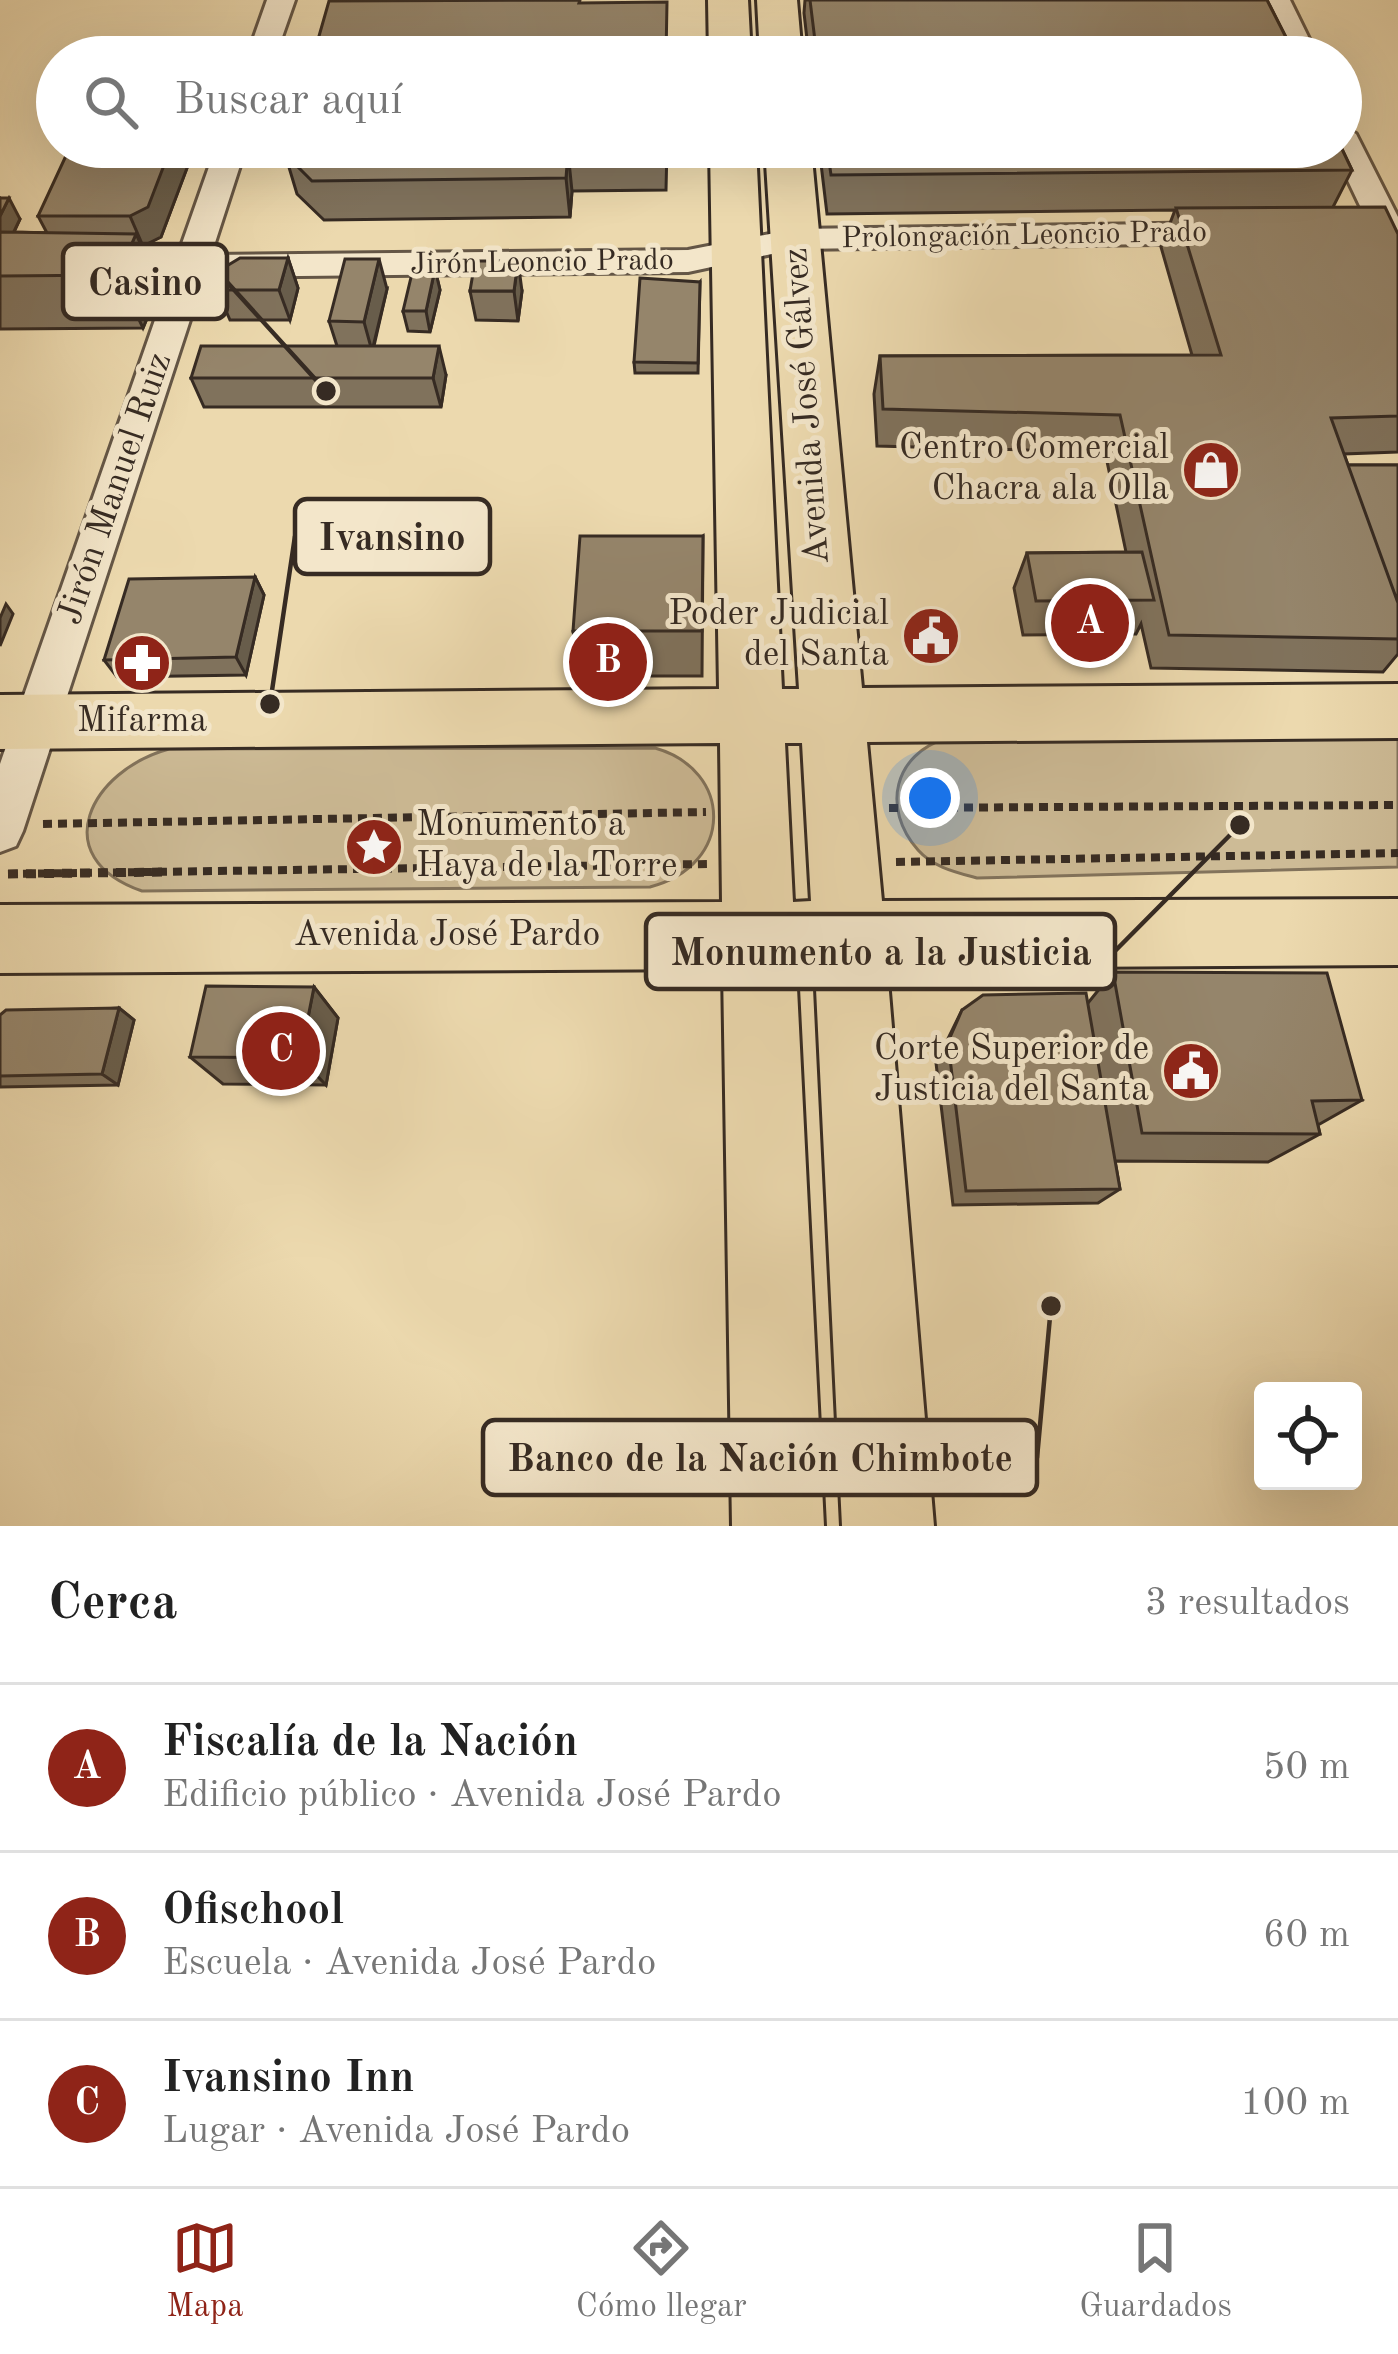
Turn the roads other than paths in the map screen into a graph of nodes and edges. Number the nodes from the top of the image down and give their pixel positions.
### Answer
1 (281, 0) edge
2 (728, 0) edge
3 (777, 0) edge
4 (1276, 0) edge
5 (269, 36) edge
6 (729, 36) edge
7 (780, 36) edge
8 (1294, 36) edge
9 (224, 168) edge
10 (734, 168) edge
11 (790, 168) edge
12 (1359, 168) edge
13 (1341, 231) edge
14 (1270, 232) edge
15 (1395, 237) edge
16 (795, 239) junction
17 (736, 254) junction
18 (0, 268) edge
19 (190, 268) junction
20 (1398, 711) edge
21 (752, 716) junction
22 (832, 716) junction
23 (18, 722) edge
24 (1, 828) edge
25 (849, 931) junction
26 (1398, 932) edge
27 (759, 933) junction
28 (0, 939) edge
29 (778, 1526) edge
30 (888, 1526) edge

1 - 5 street
2 - 6 main road
3 - 7 main road
4 - 8 street
9 - 19 street, Jirón Manuel Ruiz
10 - 17 main road, Avenida José Gálvez
11 - 16 main road, Avenida José Gálvez
12 - 15 street
13 - 15 street
14 - 16 street, Prolongación Leoncio Prado
16 - 17 street, Jirón Leoncio Prado
16 - 22 main road, Avenida José Gálvez
17 - 19 street, Jirón Leoncio Prado
17 - 21 main road, Avenida José Gálvez
18 - 19 street, Jirón Leoncio Prado
19 - 23 street, Jirón Manuel Ruiz
20 - 22 main road
21 - 22 main road
21 - 23 main road
21 - 27 main road, Avenida José Gálvez
22 - 25 main road, Avenida José Gálvez
23 - 24 street, Jirón Manuel Ruiz
25 - 26 main road, Avenida José Pardo
25 - 27 main road, Avenida José Pardo
25 - 30 main road, Avenida José Gálvez
27 - 28 main road, Avenida José Pardo
27 - 29 main road, Avenida José Gálvez

